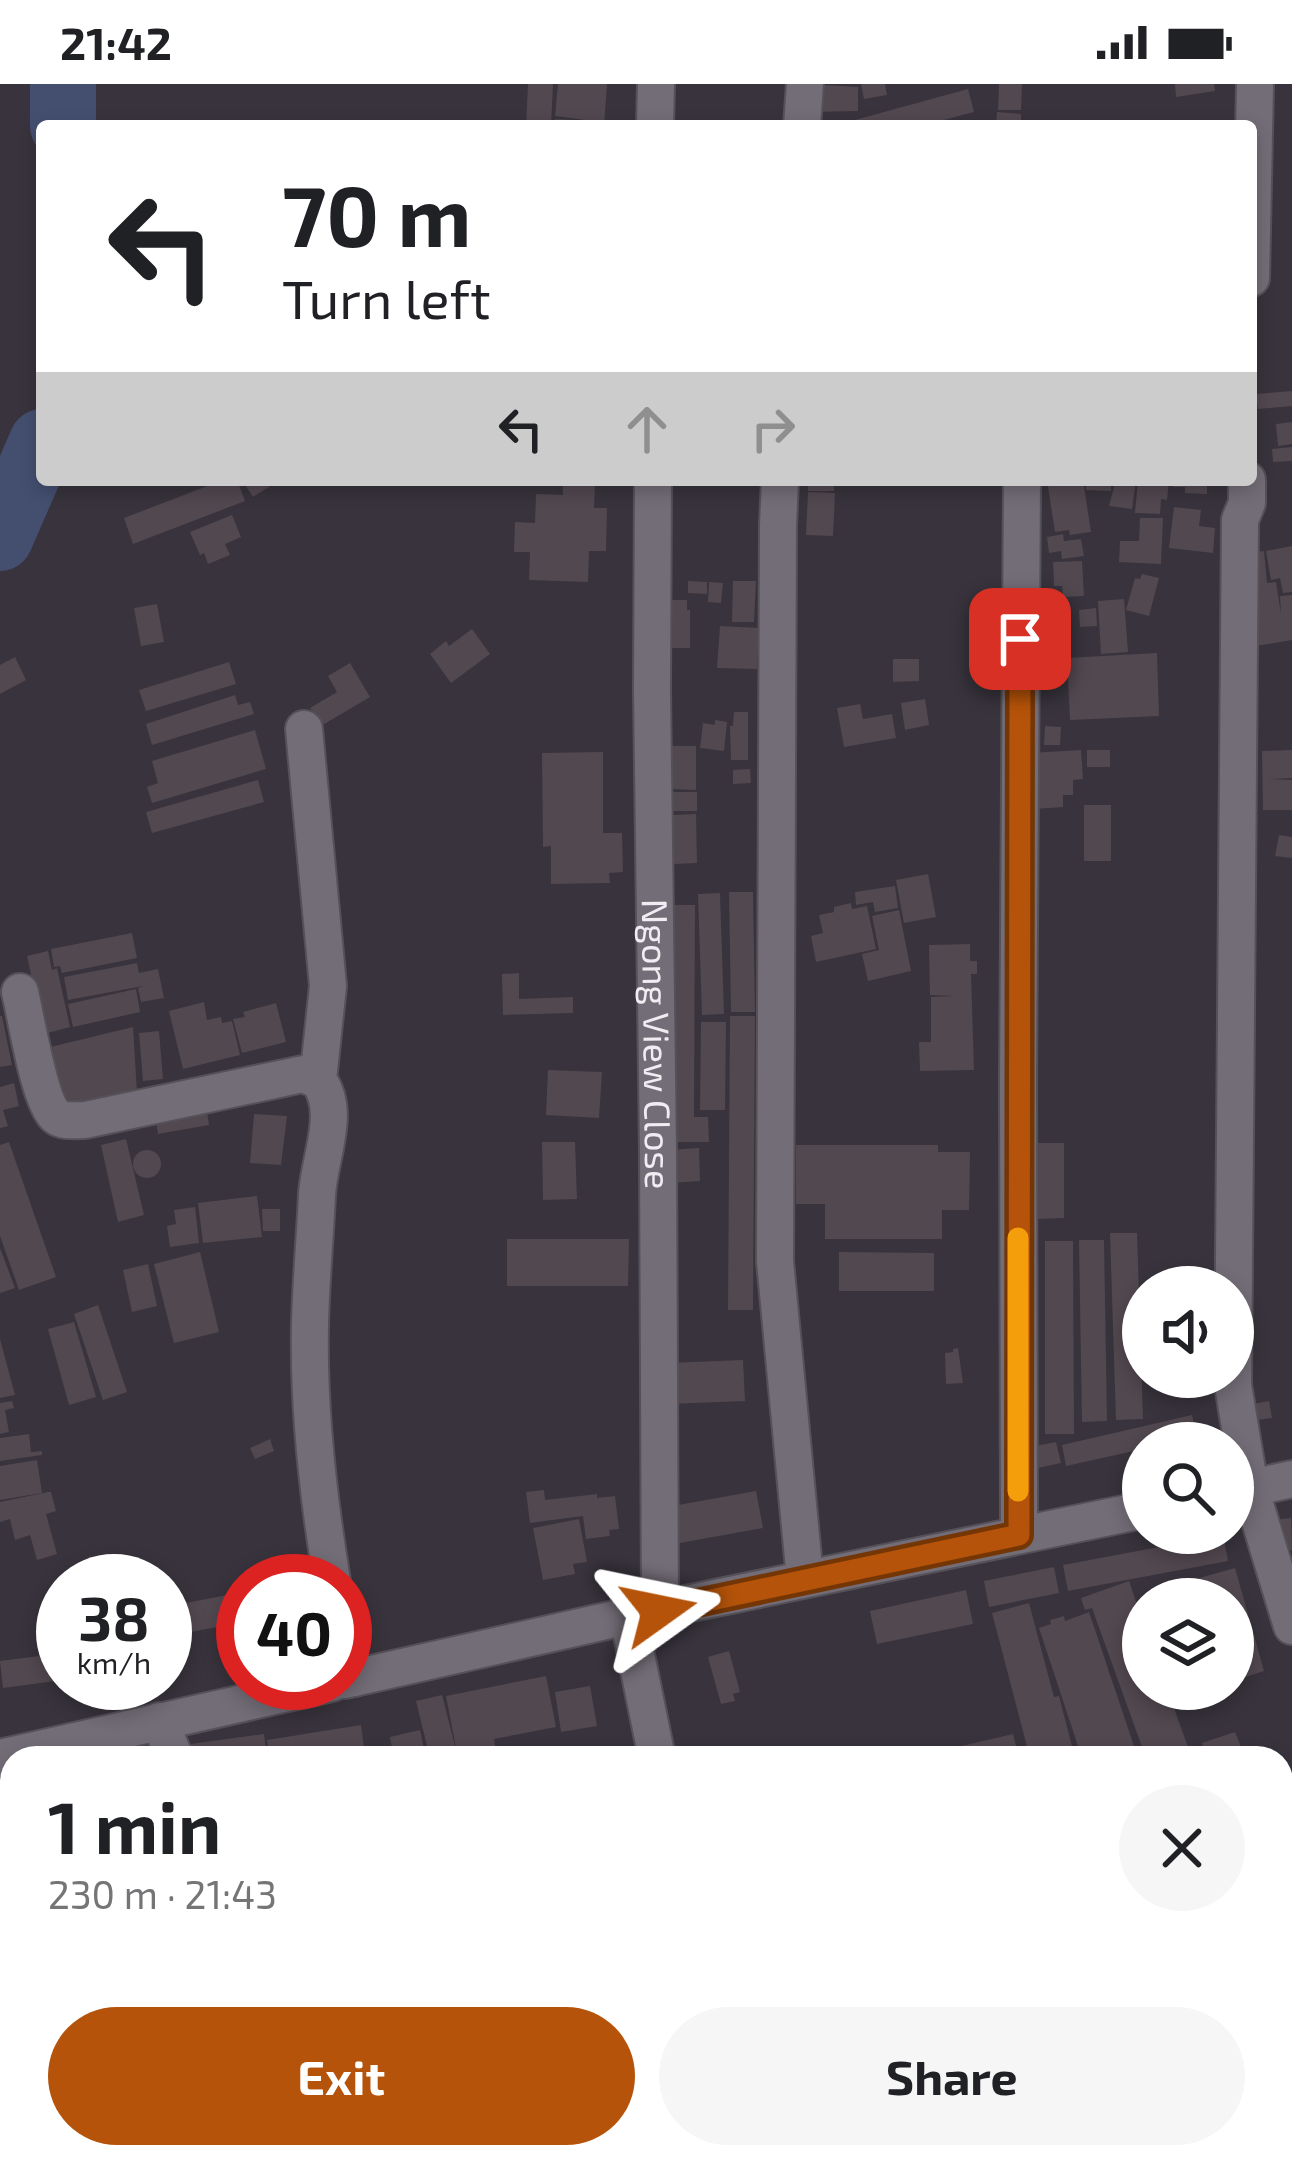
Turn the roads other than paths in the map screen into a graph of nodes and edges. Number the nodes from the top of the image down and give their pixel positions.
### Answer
1 (656, 84) edge
2 (805, 84) edge
3 (1255, 84) edge
4 (655, 120) edge
5 (802, 120) edge
6 (1254, 120) edge
7 (653, 486) edge
8 (780, 486) edge
9 (1022, 486) edge
10 (1247, 486) edge
11 (304, 730) dead end
12 (20, 992) dead end
13 (318, 1080) junction
14 (1236, 1422) edge
15 (1292, 1479) edge
16 (1254, 1487) edge
17 (1122, 1514) edge
18 (1254, 1523) edge
19 (1019, 1535) junction
20 (327, 1554) edge
21 (805, 1580) junction
22 (644, 1613) junction
23 (1292, 1626) edge
24 (372, 1674) edge
25 (216, 1708) edge
26 (159, 1721) junction
27 (52, 1746) edge
28 (170, 1746) edge
29 (656, 1746) edge

1 - 4 street
2 - 5 street
3 - 6 street
7 - 22 street, Ngong View Close
8 - 21 street
9 - 19 street
10 - 14 street
11 - 13 street
12 - 13 street
13 - 20 street
15 - 16 street
17 - 19 street
18 - 23 street
19 - 21 street
21 - 22 street
22 - 24 street
22 - 29 street, Ngong View Close
25 - 26 street
26 - 27 street
26 - 28 street

